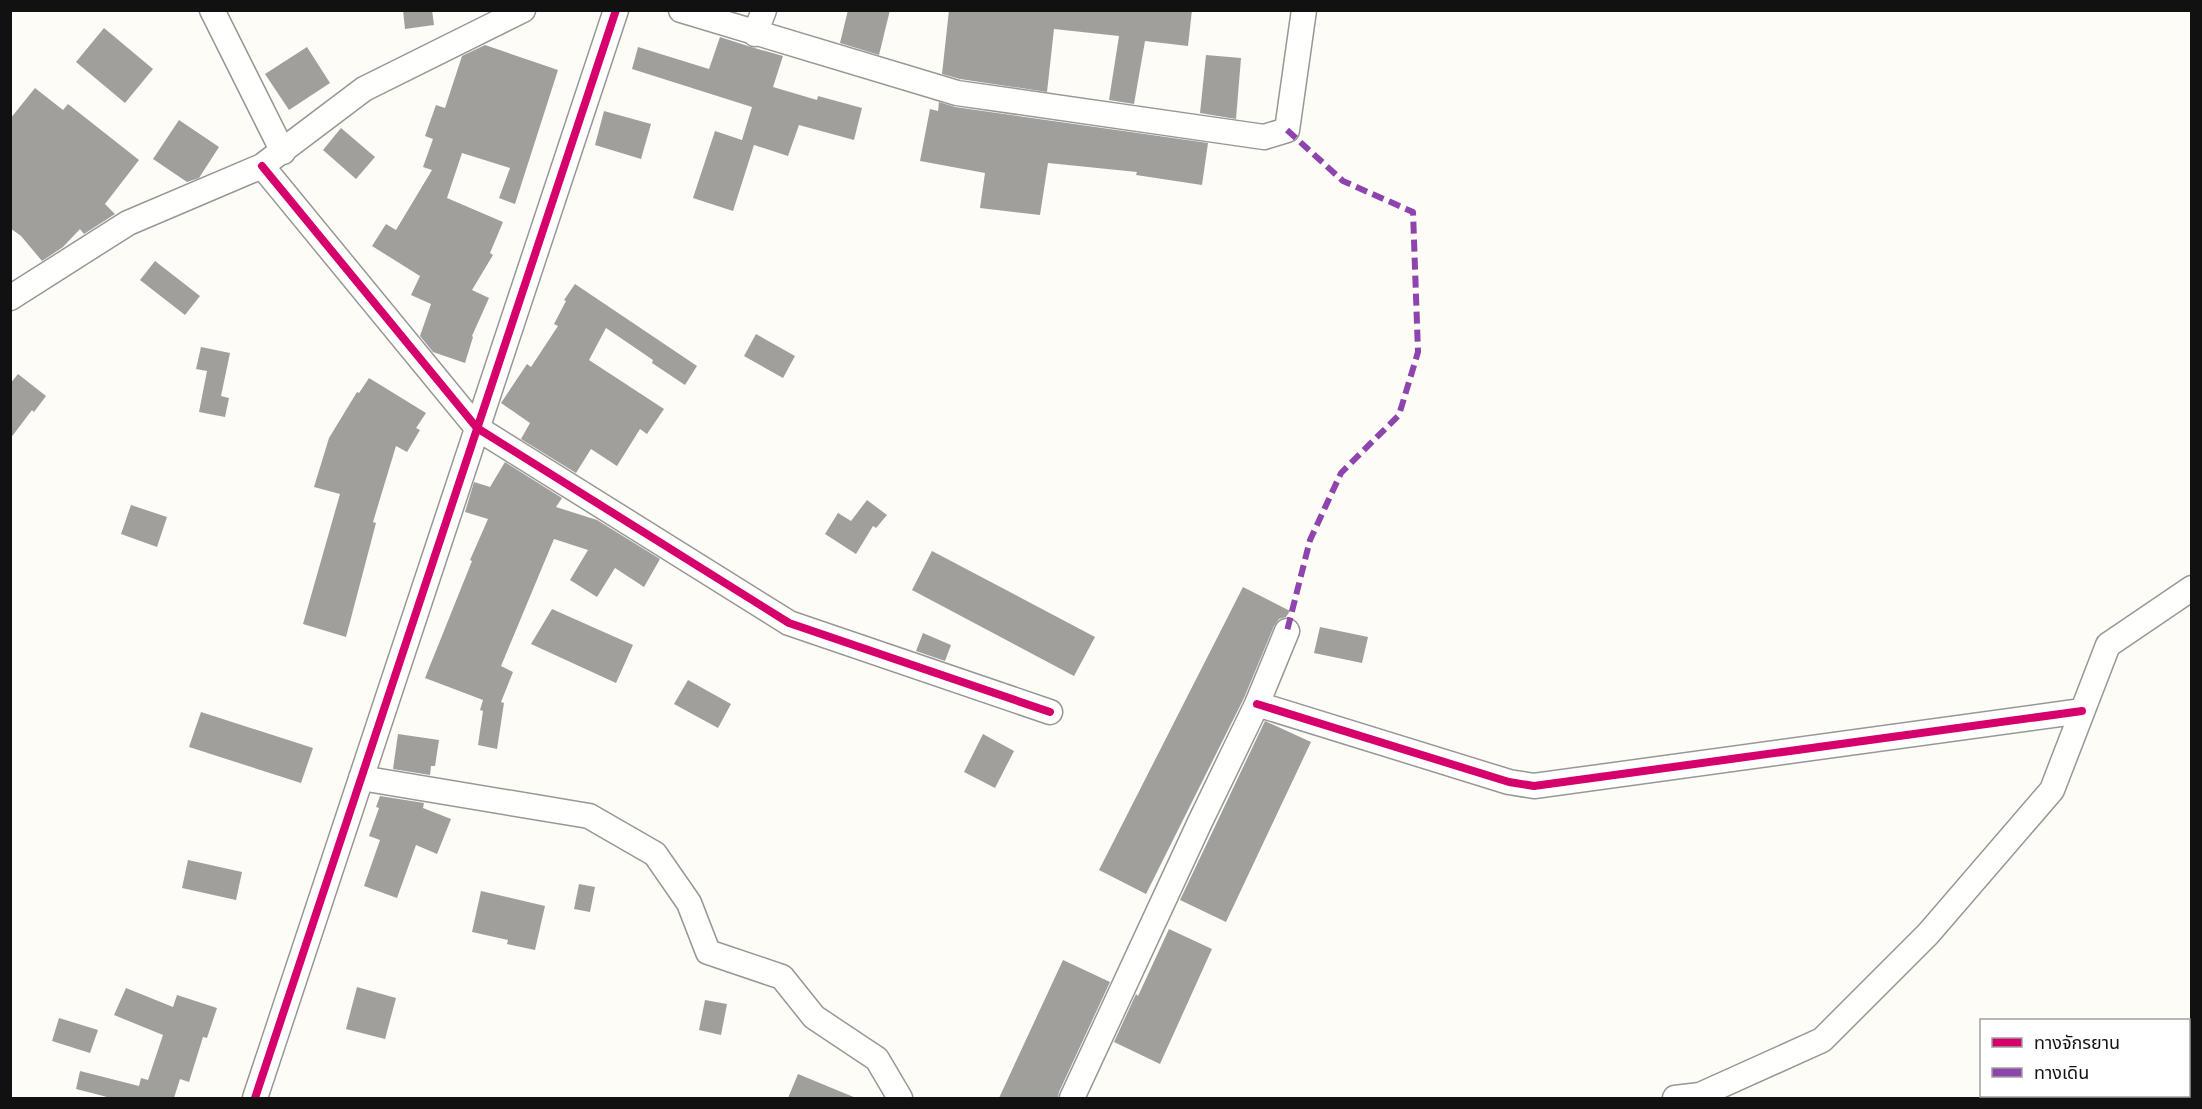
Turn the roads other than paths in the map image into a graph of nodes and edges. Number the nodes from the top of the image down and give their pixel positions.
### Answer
1 (212, 10) edge
2 (523, 10) edge
3 (616, 10) edge
4 (681, 10) edge
5 (764, 10) edge
6 (1304, 10) edge
7 (755, 34) junction
8 (283, 152) junction
9 (262, 166) junction
10 (10, 298) edge
11 (477, 428) junction
12 (2192, 588) edge
13 (1287, 631) dead end
14 (1257, 704) junction
15 (2082, 711) junction
16 (1050, 712) dead end
17 (361, 778) junction
18 (255, 1098) edge
19 (900, 1098) edge
20 (1072, 1098) edge
21 (1675, 1098) edge

1 - 8 street
2 - 8 street
3 - 11 street
4 - 7 street
5 - 7 street
6 - 7 street
8 - 9 street
9 - 10 street
9 - 11 street
11 - 16 street
11 - 17 street
12 - 15 street
13 - 14 street
14 - 15 street
14 - 20 street
15 - 21 street
17 - 18 street
17 - 19 street

